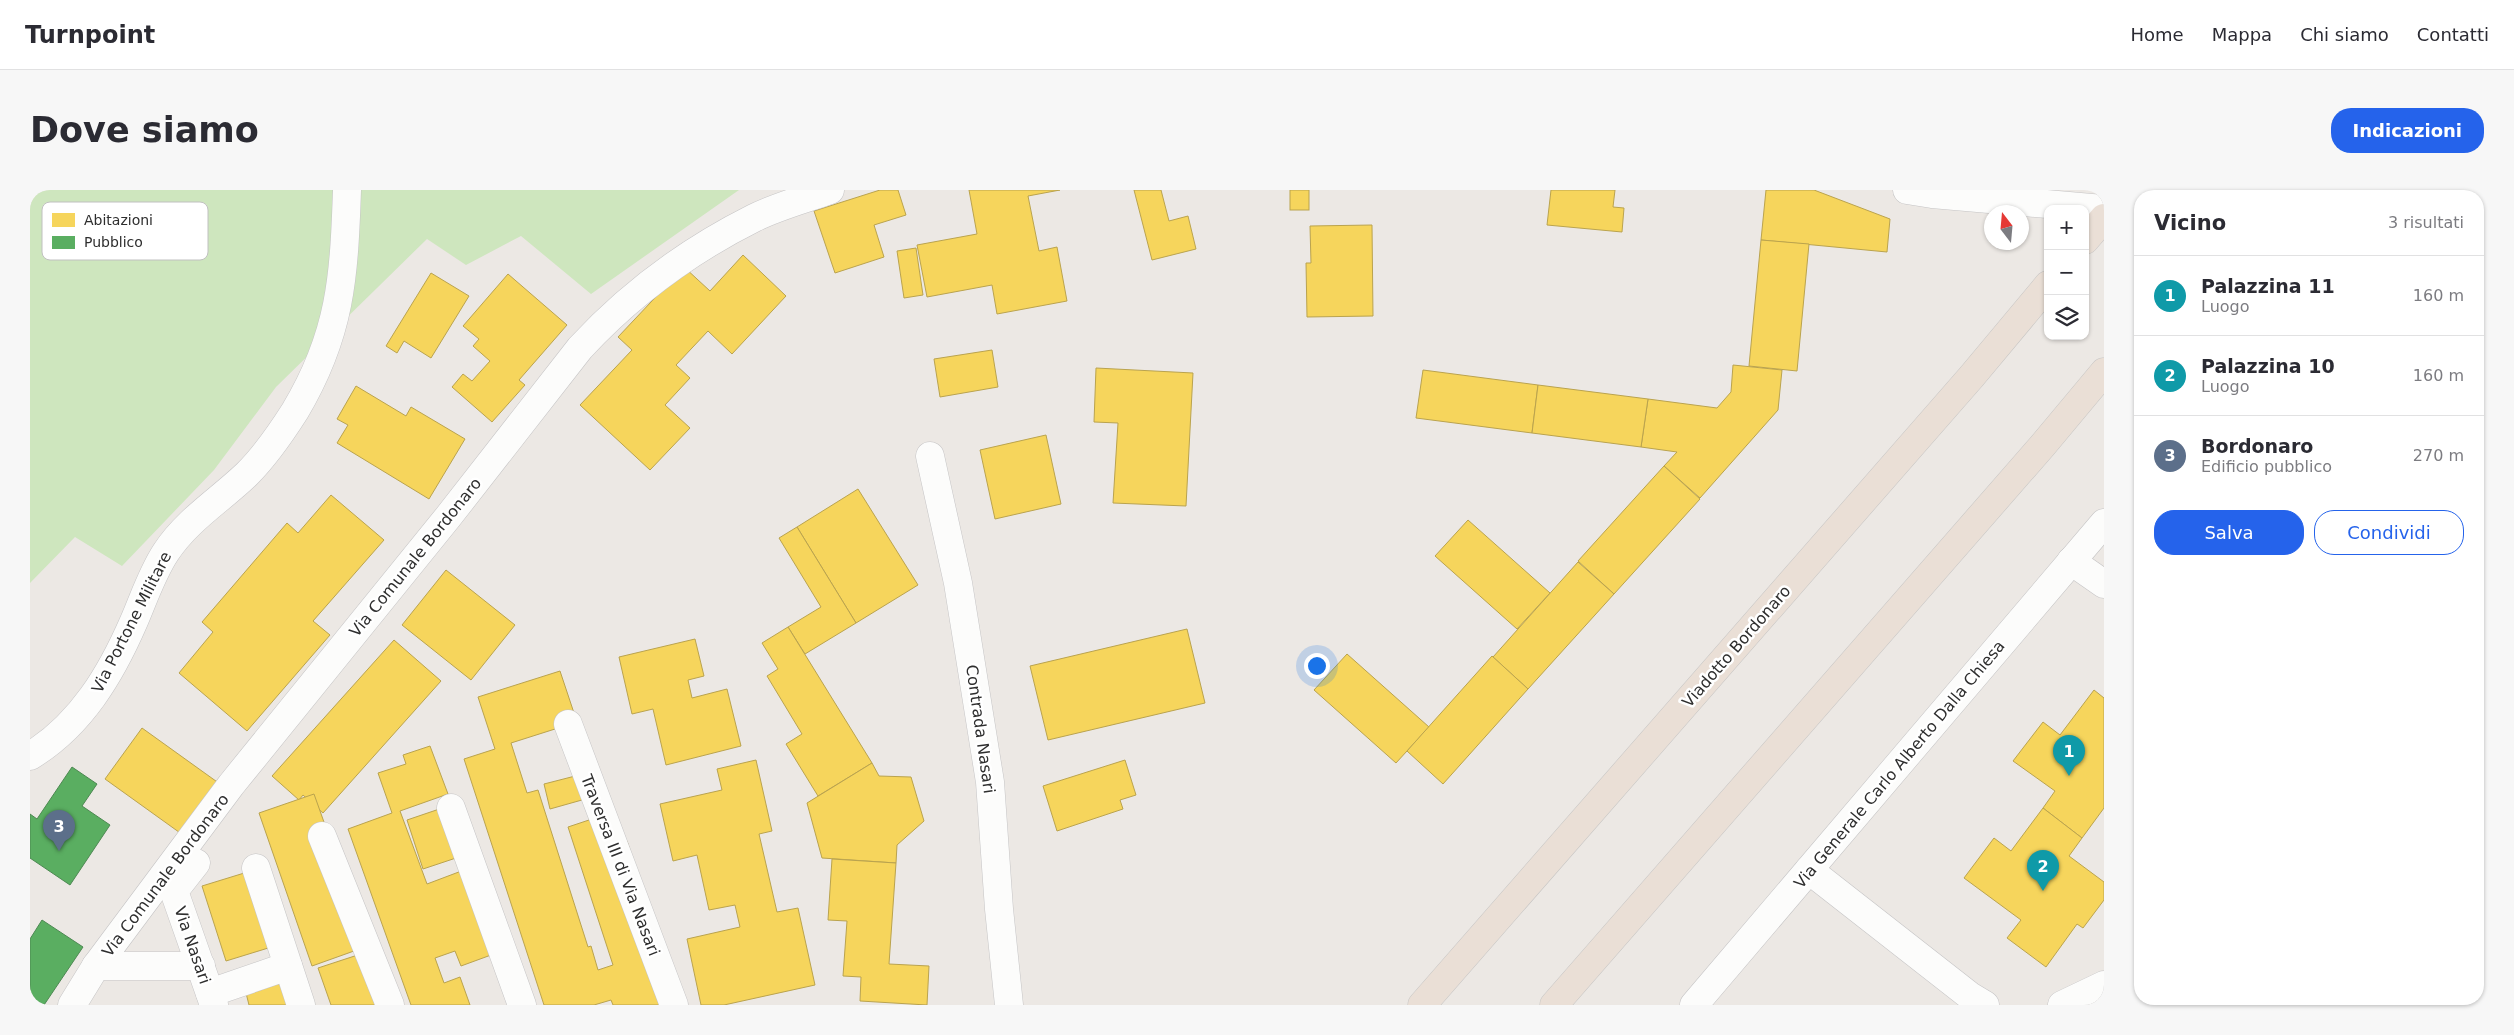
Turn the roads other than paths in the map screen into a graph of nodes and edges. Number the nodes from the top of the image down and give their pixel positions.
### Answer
1 (347, 190) edge
2 (830, 190) edge
3 (1907, 190) edge
4 (2104, 209) edge
5 (2104, 218) edge
6 (2089, 235) edge
7 (2044, 290) edge
8 (2104, 372) edge
9 (930, 456) dead end
10 (2104, 523) edge
11 (2072, 561) junction
12 (2104, 584) edge
13 (568, 724) dead end
14 (30, 756) edge
15 (231, 785) junction
16 (451, 808) dead end
17 (322, 836) dead end
18 (256, 868) dead end
19 (1809, 870) junction
20 (96, 966) junction
21 (201, 966) junction
22 (288, 966) junction
23 (2104, 985) edge
24 (212, 999) edge
25 (72, 1005) edge
26 (301, 1005) edge
27 (390, 1005) edge
28 (522, 1005) edge
29 (674, 1005) edge
30 (1009, 1005) edge
31 (1422, 1005) edge
32 (1554, 1005) edge
33 (1694, 1005) edge
34 (1985, 1005) edge
35 (2062, 1005) edge

1 - 14 street, Via Portone Militare
2 - 15 street, Via Comunale Bordonaro
3 - 4 street
5 - 6 highway
7 - 31 highway, Viadotto Bordonaro
8 - 32 highway
9 - 30 street, Contrada Nasari
10 - 11 street, Via Generale Carlo Alberto Dalla Chiesa
11 - 12 street
11 - 19 street, Via Generale Carlo Alberto Dalla Chiesa
13 - 29 street, Traversa III di Via Nasari
15 - 20 street, Via Comunale Bordonaro
15 - 21 street, Via Nasari
16 - 28 street
17 - 27 street
18 - 22 street
19 - 33 street, Via Generale Carlo Alberto Dalla Chiesa
19 - 34 street
20 - 21 street
20 - 25 street, Via Comunale Bordonaro
21 - 24 street, Via Nasari
22 - 24 street
22 - 26 street
23 - 35 street

